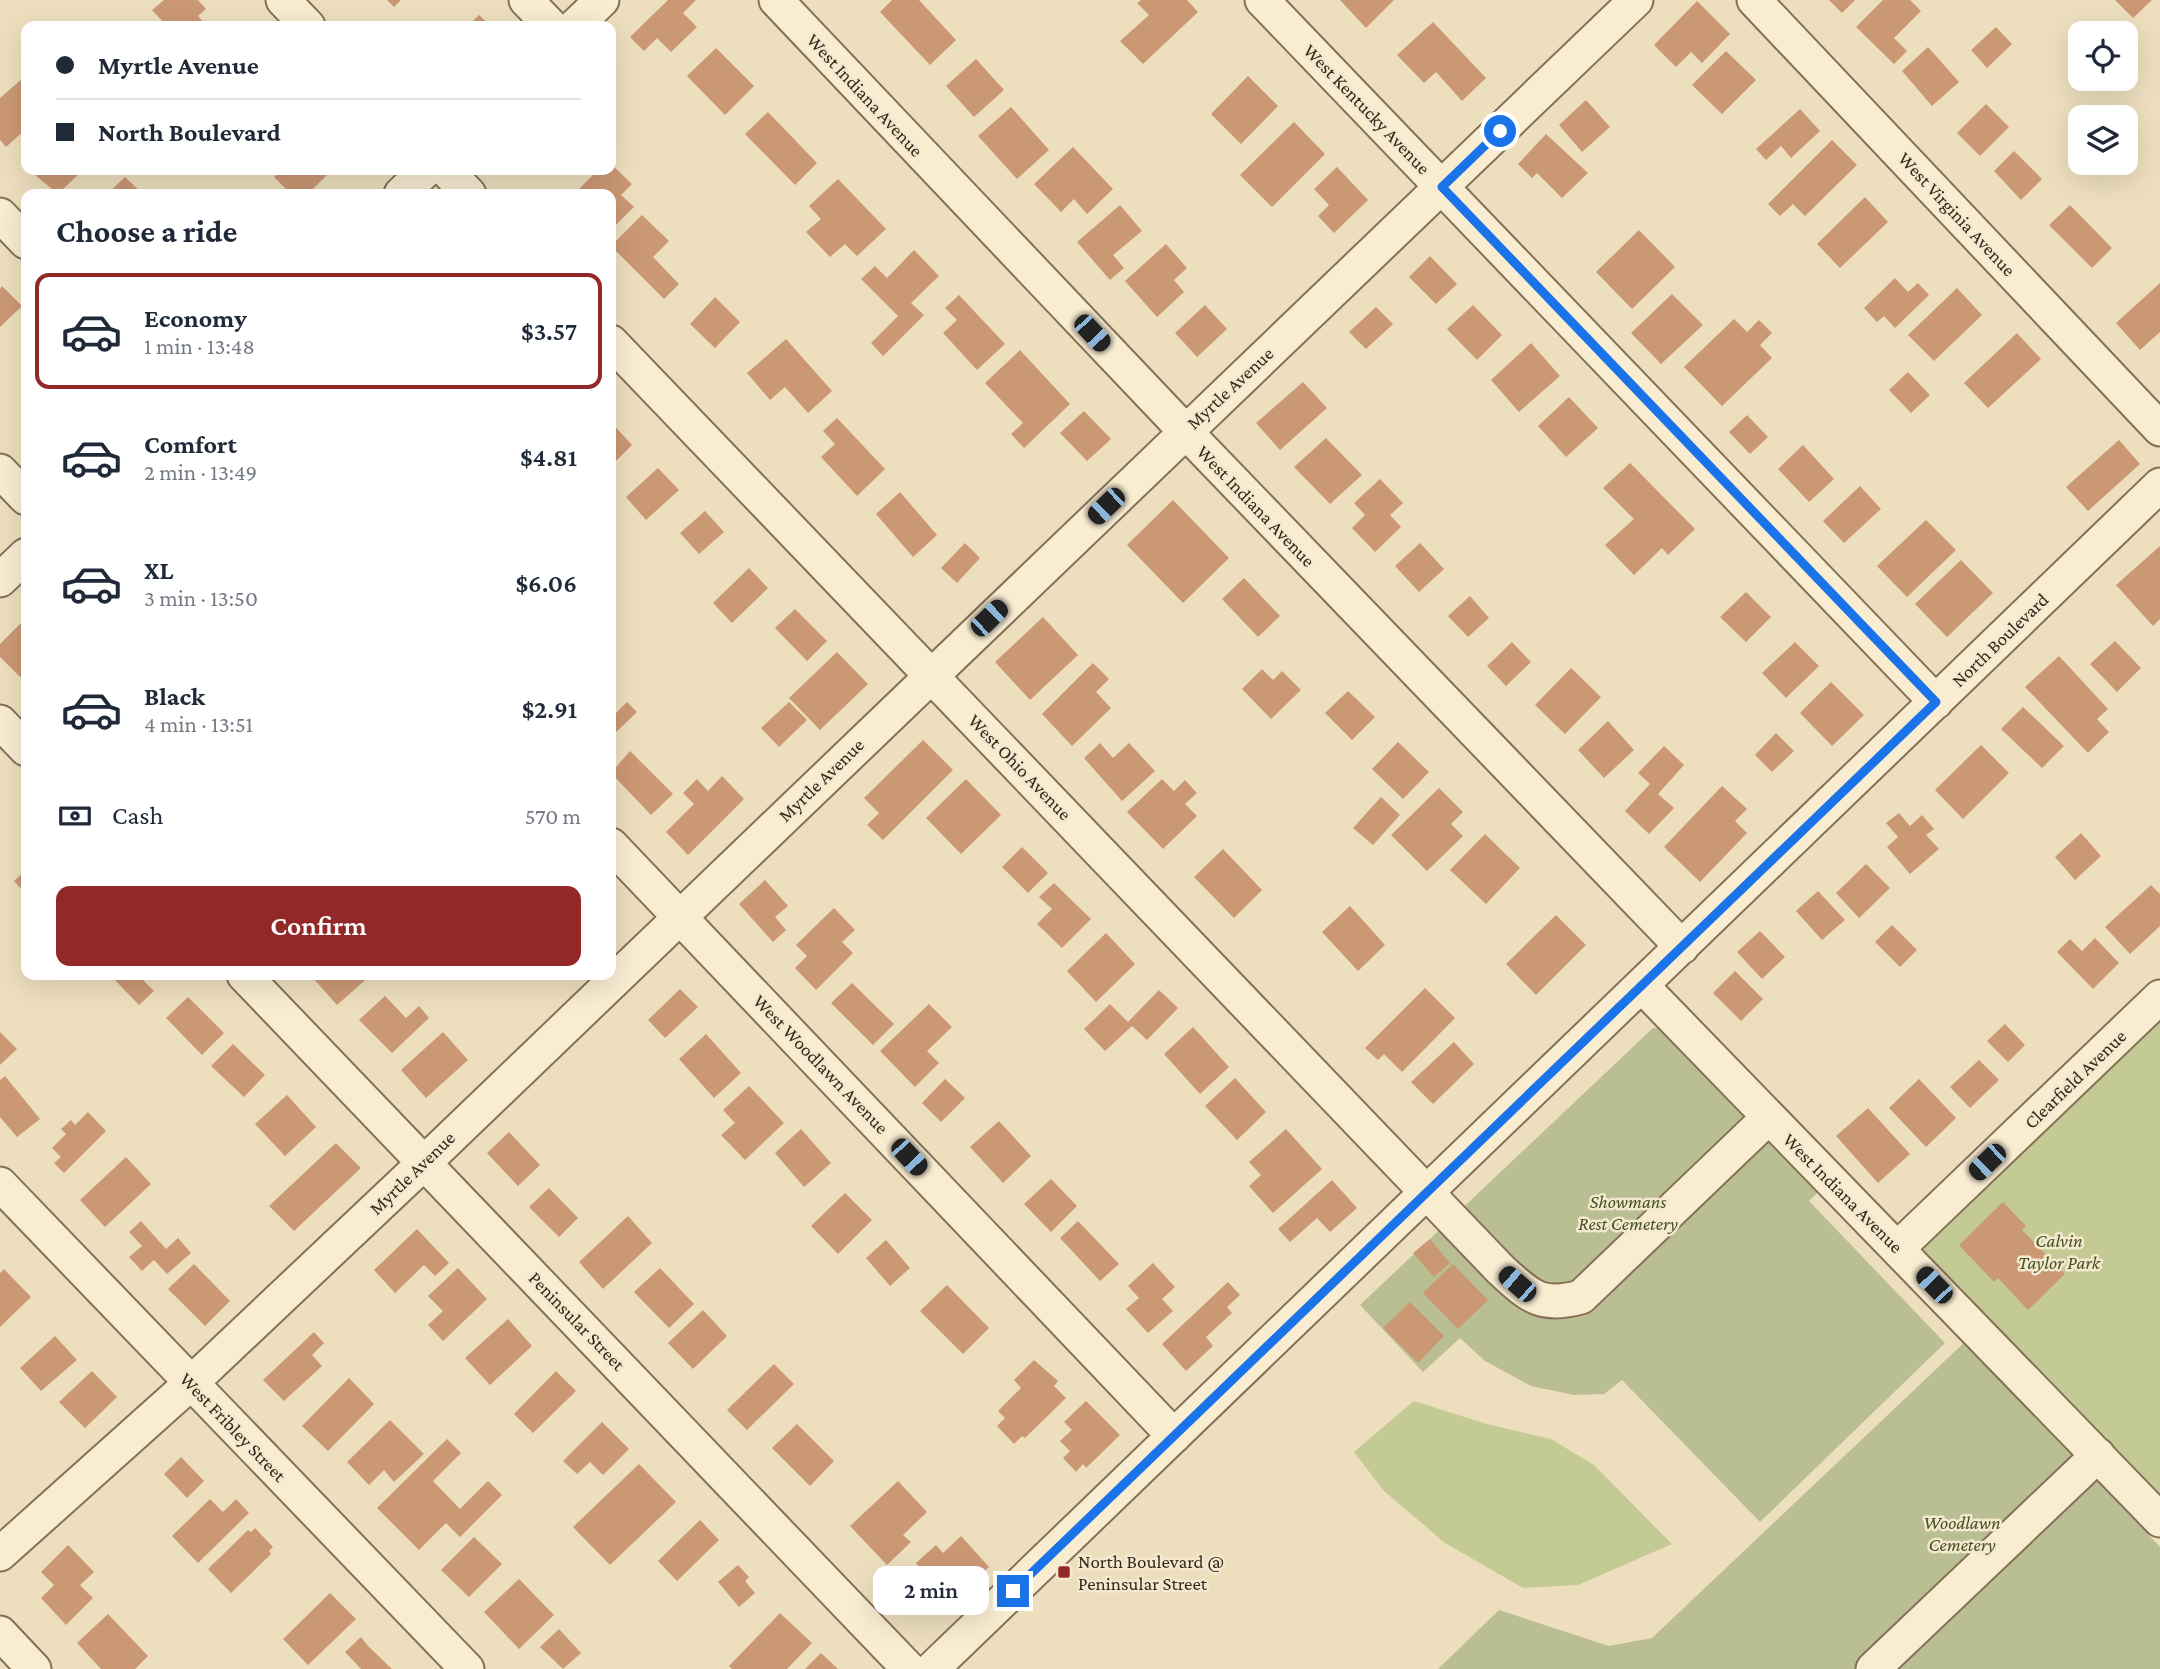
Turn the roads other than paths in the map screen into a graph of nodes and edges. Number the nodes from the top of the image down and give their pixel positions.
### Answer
1 (283, 0) edge
2 (526, 0) edge
3 (602, 0) edge
4 (776, 0) edge
5 (1262, 0) edge
6 (1636, 0) edge
7 (1754, 0) edge
8 (303, 21) edge
9 (546, 21) edge
10 (580, 21) edge
11 (421, 175) edge
12 (451, 175) edge
13 (1442, 187) junction
14 (406, 189) edge
15 (464, 189) edge
16 (0, 215) edge
17 (21, 237) edge
18 (616, 347) edge
19 (2160, 429) edge
20 (1185, 431) junction
21 (0, 471) edge
22 (2160, 485) edge
23 (21, 493) edge
24 (21, 560) edge
25 (0, 580) edge
26 (930, 675) junction
27 (1936, 702) junction
28 (0, 722) edge
29 (21, 744) edge
30 (616, 850) edge
31 (679, 915) junction
32 (1682, 947) junction
33 (616, 976) edge
34 (249, 980) edge
35 (612, 980) edge
36 (1643, 987) junction
37 (2160, 997) edge
38 (1769, 1117) junction
39 (425, 1162) junction
40 (0, 1184) edge
41 (1429, 1192) junction
42 (1898, 1248) junction
43 (191, 1383) junction
44 (1174, 1436) junction
45 (2098, 1455) junction
46 (2160, 1520) edge
47 (0, 1554) edge
48 (0, 1633) edge
49 (34, 1669) edge
50 (467, 1669) edge
51 (909, 1669) edge
52 (932, 1669) edge
53 (1873, 1669) edge

1 - 8 street
2 - 9 street
3 - 10 street
4 - 20 street, West Indiana Avenue
5 - 13 street, West Kentucky Avenue
6 - 13 street, Myrtle Avenue
7 - 19 street, West Virginia Avenue
11 - 14 street
12 - 15 street
13 - 20 street, Myrtle Avenue
13 - 27 street, West Kentucky Avenue
16 - 17 street
18 - 26 street, West Ohio Avenue
20 - 26 street, Myrtle Avenue
20 - 32 street, West Indiana Avenue
21 - 23 street
22 - 27 street, North Boulevard
24 - 25 street
26 - 31 street, Myrtle Avenue
26 - 41 street, West Ohio Avenue
27 - 32 street, North Boulevard
28 - 29 street
30 - 31 street, West Woodlawn Avenue
31 - 33 street, Myrtle Avenue
31 - 44 street, West Woodlawn Avenue
32 - 36 street, North Boulevard
34 - 39 street, Peninsular Street
35 - 39 street, Myrtle Avenue
36 - 38 street, West Indiana Avenue
36 - 41 street, North Boulevard
37 - 42 street, Clearfield Avenue
38 - 41 street, West Ohio Avenue
38 - 42 street, West Indiana Avenue
39 - 43 street, Myrtle Avenue
39 - 51 street, Peninsular Street
40 - 43 street, West Fribley Street
41 - 44 street, North Boulevard
42 - 45 street, West Indiana Avenue
43 - 47 street, Myrtle Avenue
43 - 50 street, West Fribley Street
44 - 52 street, North Boulevard
45 - 46 street, West Indiana Avenue
45 - 53 street
48 - 49 street

